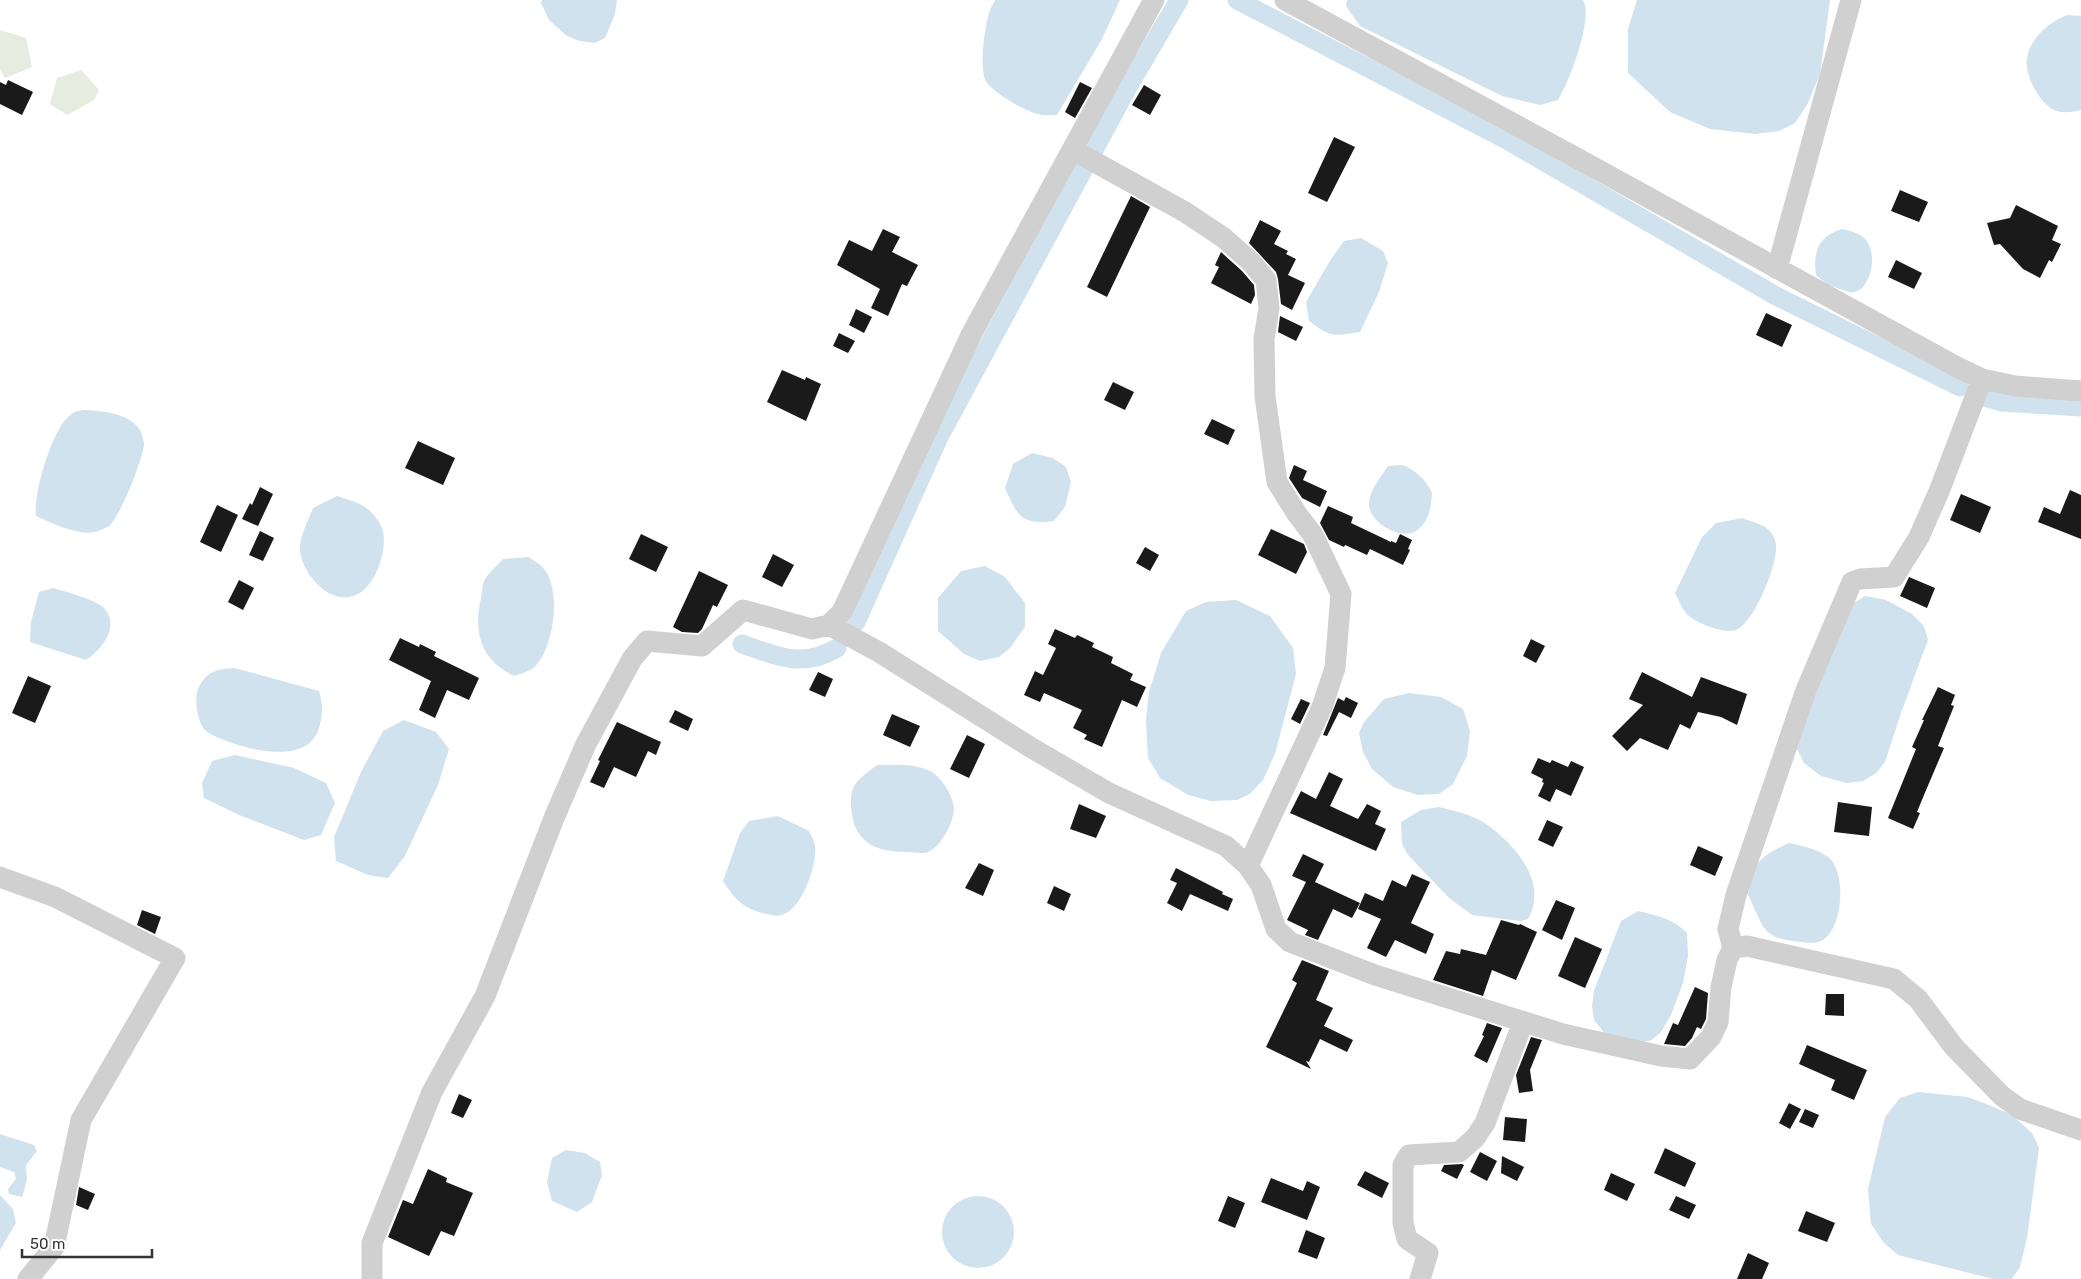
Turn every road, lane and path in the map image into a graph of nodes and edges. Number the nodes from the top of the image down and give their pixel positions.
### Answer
1 (1154, 0) edge
2 (1286, 0) edge
3 (1851, 0) edge
4 (1073, 150) junction
5 (1777, 269) junction
6 (1982, 379) junction
7 (2081, 391) edge
8 (829, 625) junction
9 (1248, 866) junction
10 (0, 877) edge
11 (1733, 948) junction
12 (1523, 1022) junction
13 (2081, 1130) edge
14 (28, 1279) edge
15 (372, 1279) edge
16 (1420, 1279) edge

1 - 4 street
2 - 5 street
3 - 5 street
4 - 8 street
4 - 9 street
5 - 6 street
6 - 7 street
6 - 11 street
8 - 9 street
8 - 15 street
9 - 12 street
10 - 14 street
11 - 12 street
11 - 13 street
12 - 16 street

